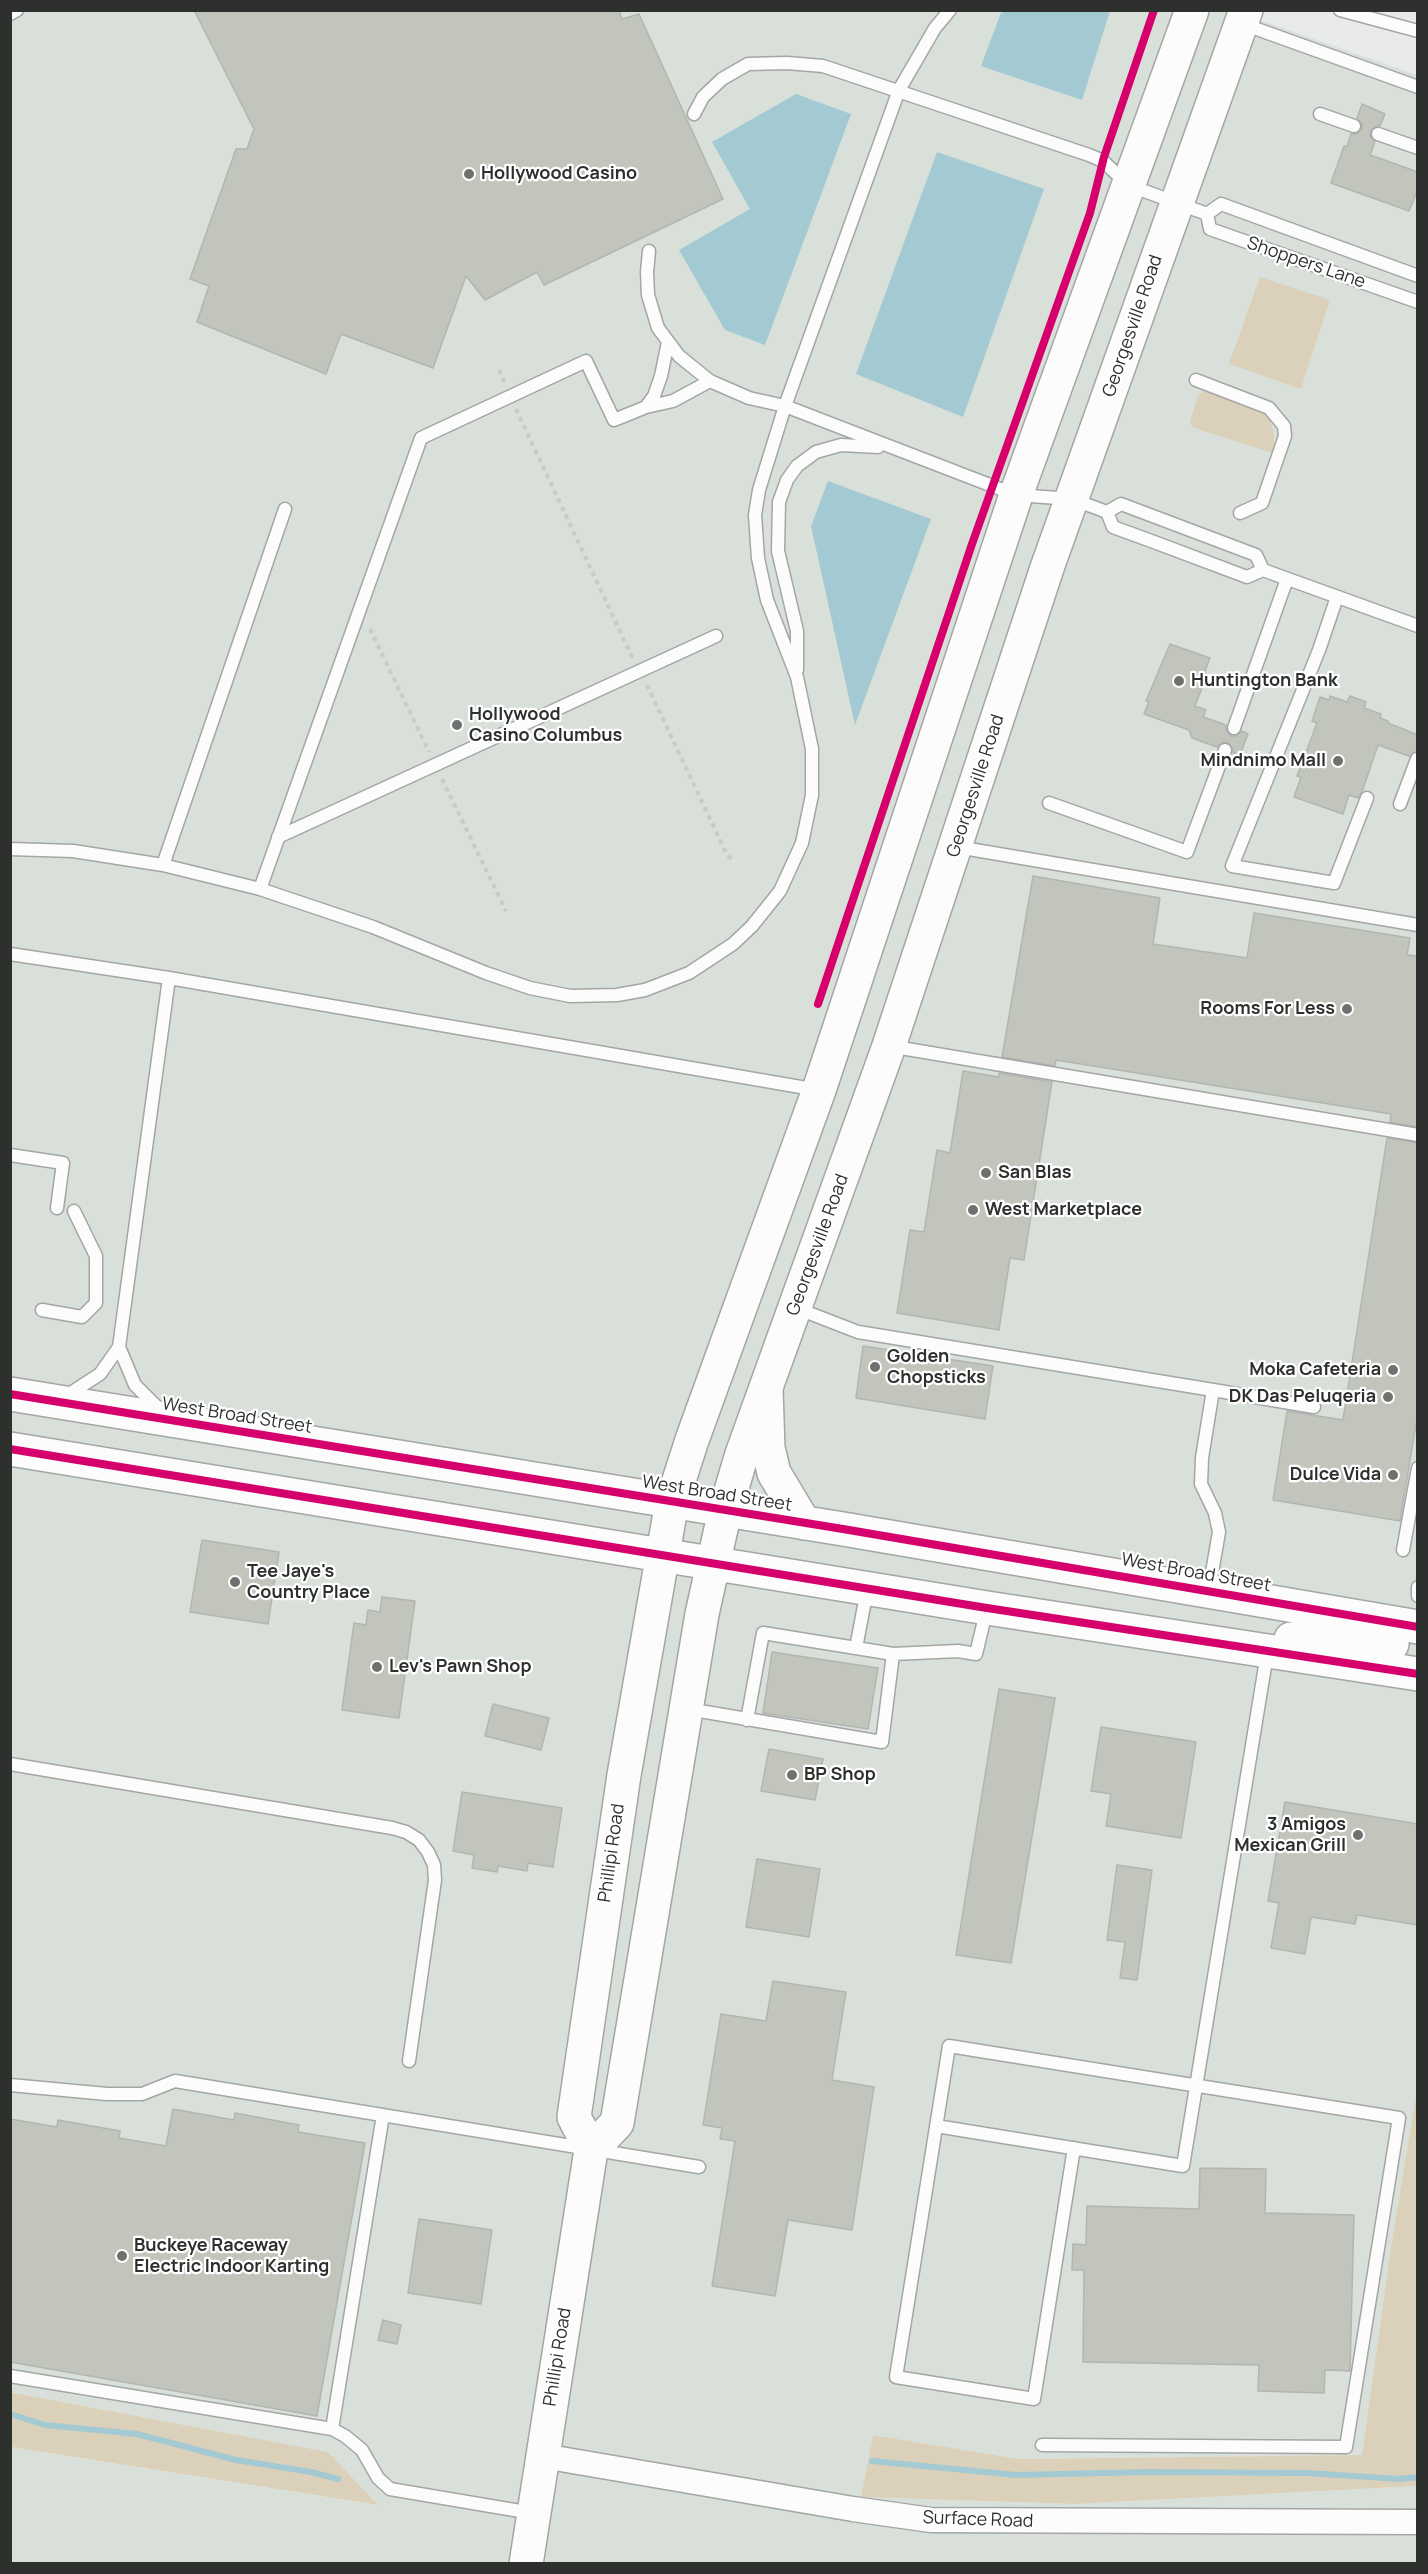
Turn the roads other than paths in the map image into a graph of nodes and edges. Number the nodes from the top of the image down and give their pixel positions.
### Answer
1 (17, 10) edge
2 (950, 10) edge
3 (1192, 10) edge
4 (1340, 10) edge
5 (10, 14) edge
6 (1236, 15) edge
7 (1418, 32) edge
8 (1418, 87) edge
9 (900, 90) junction
10 (694, 114) dead end
11 (1320, 114) dead end
12 (1354, 126) dead end
13 (1377, 134) dead end
14 (1418, 148) edge
15 (1128, 185) junction
16 (1177, 203) junction
17 (1207, 214) junction
18 (649, 251) dead end
19 (1418, 276) edge
20 (1418, 302) edge
21 (668, 342) junction
22 (1196, 380) dead end
23 (710, 381) junction
24 (646, 406) junction
25 (785, 406) junction
26 (900, 451) junction
27 (1016, 495) junction
28 (1072, 499) junction
29 (285, 509) dead end
30 (1107, 512) junction
31 (1240, 513) dead end
32 (1263, 570) junction
33 (1287, 579) junction
34 (1337, 597) junction
35 (1418, 626) edge
36 (716, 636) dead end
37 (797, 677) junction
38 (1234, 728) dead end
39 (1225, 750) dead end
40 (1417, 759) edge
41 (1367, 798) dead end
42 (1049, 803) dead end
43 (1400, 804) dead end
44 (278, 837) junction
45 (957, 846) junction
46 (10, 849) edge
47 (163, 865) junction
48 (260, 889) junction
49 (1418, 925) edge
50 (10, 954) edge
51 (169, 978) junction
52 (889, 1047) junction
53 (819, 1090) junction
54 (1418, 1135) edge
55 (10, 1155) edge
56 (57, 1208) dead end
57 (74, 1211) dead end
58 (796, 1308) junction
59 (42, 1310) dead end
60 (119, 1347) junction
61 (766, 1389) junction
62 (1213, 1390) junction
63 (10, 1394) edge
64 (56, 1402) junction
65 (1314, 1407) dead end
66 (171, 1420) junction
67 (10, 1449) edge
68 (1418, 1468) edge
69 (672, 1502) junction
70 (725, 1510) junction
71 (804, 1522) junction
72 (1403, 1550) dead end
73 (662, 1555) junction
74 (713, 1563) junction
75 (867, 1587) junction
76 (1418, 1587) edge
77 (1209, 1590) junction
78 (1418, 1596) edge
79 (987, 1608) junction
80 (1038, 1615) junction
81 (1418, 1627) edge
82 (1418, 1633) edge
83 (856, 1648) junction
84 (1268, 1650) junction
85 (893, 1653) junction
86 (1418, 1674) edge
87 (687, 1709) junction
88 (747, 1720) junction
89 (10, 1764) edge
90 (409, 2061) dead end
91 (10, 2085) edge
92 (1196, 2086) junction
93 (383, 2115) junction
94 (936, 2126) junction
95 (1074, 2148) junction
96 (591, 2150) junction
97 (699, 2168) dead end
98 (10, 2376) edge
99 (332, 2429) junction
100 (1042, 2445) dead end
101 (543, 2456) junction
102 (534, 2513) junction
103 (1418, 2522) edge
104 (526, 2564) edge

1 - 5 lane
2 - 9 lane
3 - 15 main road
4 - 7 lane
6 - 8 lane
6 - 16 main road, Georgesville Road
9 - 10 lane
9 - 15 lane
9 - 25 lane
11 - 12 lane
13 - 14 lane
15 - 16 lane
15 - 27 main road
16 - 17 lane
16 - 28 main road, Georgesville Road
17 - 19 lane, Shoppers Lane
17 - 20 lane, Shoppers Lane
18 - 21 lane
21 - 23 lane
21 - 24 lane
22 - 31 lane
23 - 24 lane
23 - 25 lane
24 - 44 lane
25 - 26 lane
25 - 37 lane
26 - 27 lane
26 - 37 lane
27 - 28 lane
27 - 53 main road
28 - 30 lane
28 - 45 main road, Georgesville Road
29 - 47 lane
30 - 32 lane
30 - 32 lane
32 - 33 lane
33 - 34 lane
33 - 38 lane
34 - 35 lane
34 - 41 lane
36 - 44 lane
37 - 48 lane
39 - 42 lane
40 - 43 lane
44 - 48 lane
45 - 49 lane
45 - 52 main road, Georgesville Road
46 - 47 lane
47 - 48 lane
50 - 51 lane
51 - 53 lane
51 - 60 lane
52 - 54 lane
52 - 58 main road, Georgesville Road
53 - 69 main road
55 - 56 lane
57 - 59 lane
58 - 61 main road, Georgesville Road
58 - 62 lane
60 - 64 lane
60 - 66 lane
61 - 70 main road, Georgesville Road
61 - 71 main road
62 - 65 lane
62 - 77 lane
63 - 64 main road, West Broad Street
64 - 66 main road, West Broad Street
66 - 69 main road, West Broad Street
67 - 73 main road
68 - 72 lane
69 - 70 main road, West Broad Street
69 - 73 main road
70 - 71 main road, West Broad Street
70 - 74 main road, Georgesville Road
71 - 77 main road, West Broad Street
73 - 74 main road
73 - 96 main road, Phillipi Road
74 - 75 main road
74 - 87 main road
75 - 79 main road
75 - 83 lane
76 - 78 lane
77 - 81 main road, West Broad Street
79 - 80 main road
79 - 85 lane
80 - 82 main road
80 - 84 main road
83 - 85 lane
83 - 88 lane
84 - 86 main road
84 - 92 lane
85 - 88 lane
87 - 88 lane
87 - 96 main road
89 - 90 lane
91 - 93 lane
92 - 94 lane
92 - 95 lane
92 - 100 lane
93 - 96 lane
93 - 99 lane
94 - 95 lane
94 - 95 lane
96 - 97 lane
96 - 101 main road, Phillipi Road
98 - 99 lane
99 - 102 lane
101 - 102 main road, Phillipi Road
101 - 103 street, Surface Road
102 - 104 main road, Phillipi Road

